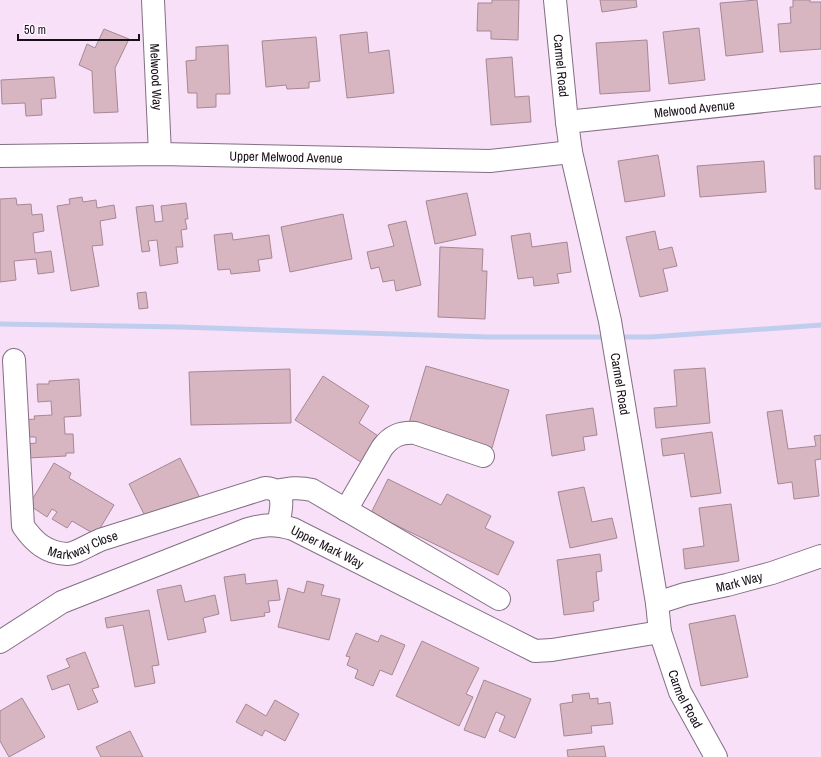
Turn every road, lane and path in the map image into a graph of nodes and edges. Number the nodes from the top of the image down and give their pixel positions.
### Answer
1 (153, 0) edge
2 (555, 0) edge
3 (821, 95) edge
4 (567, 122) junction
5 (572, 152) junction
6 (160, 154) junction
7 (0, 156) edge
8 (14, 360) dead end
9 (483, 456) dead end
10 (277, 491) junction
11 (346, 510) junction
12 (278, 525) junction
13 (821, 556) edge
14 (499, 599) dead end
15 (657, 603) junction
16 (660, 632) junction
17 (0, 642) edge
18 (716, 757) edge

1 - 6 street, Melwood Way
2 - 4 street, Carmel Road
3 - 4 street, Melwood Avenue
4 - 5 street, Carmel Road
5 - 6 street, Upper Melwood Avenue
5 - 15 street, Carmel Road
6 - 7 street, Upper Melwood Avenue
8 - 10 street, Markway Close
9 - 11 street
10 - 11 street, Markway Close
10 - 12 street
11 - 14 street, Markway Close
12 - 16 street, Upper Mark Way
12 - 17 street, Upper Mark Way
13 - 15 street, Mark Way
15 - 16 street, Carmel Road
16 - 18 street, Carmel Road

